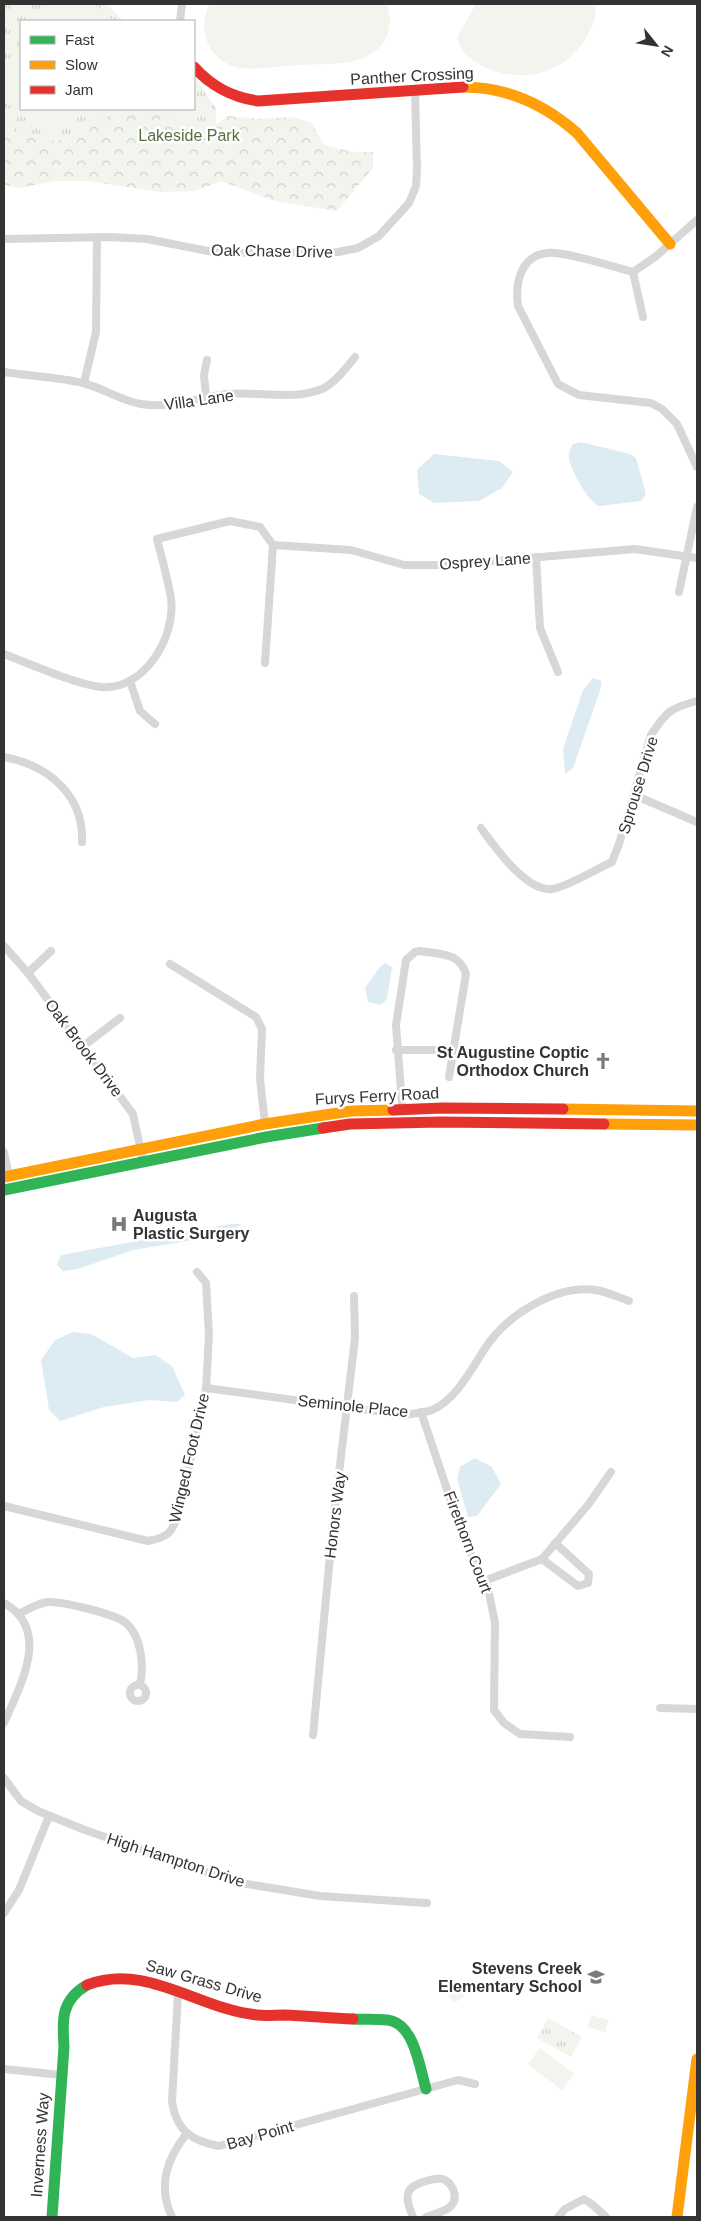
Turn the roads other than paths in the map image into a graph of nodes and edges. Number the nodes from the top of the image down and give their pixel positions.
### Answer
1 (182, 4) edge
2 (180, 20) edge
3 (195, 68) edge
4 (415, 91) junction
5 (697, 220) edge
6 (97, 237) junction
7 (4, 239) edge
8 (670, 244) junction
9 (633, 272) junction
10 (643, 317) dead end
11 (355, 357) dead end
12 (207, 360) dead end
13 (4, 372) edge
14 (84, 383) junction
15 (206, 398) junction
16 (697, 466) edge
17 (697, 507) edge
18 (273, 545) junction
19 (686, 555) junction
20 (536, 558) junction
21 (697, 558) edge
22 (679, 592) dead end
23 (4, 654) edge
24 (265, 663) dead end
25 (558, 672) dead end
26 (130, 681) junction
27 (697, 701) edge
28 (154, 724) dead end
29 (4, 757) edge
30 (634, 795) junction
31 (697, 822) edge
32 (481, 828) dead end
33 (82, 842) dead end
34 (4, 946) edge
35 (51, 951) dead end
36 (170, 964) dead end
37 (28, 973) junction
38 (120, 1018) dead end
39 (82, 1047) junction
40 (396, 1050) junction
41 (453, 1050) junction
42 (449, 1077) dead end
43 (405, 1109) junction
44 (697, 1111) edge
45 (265, 1124) junction
46 (697, 1125) edge
47 (140, 1148) junction
48 (4, 1152) edge
49 (143, 1161) junction
50 (6, 1176) edge
51 (4, 1190) edge
52 (197, 1272) dead end
53 (354, 1296) dead end
54 (629, 1301) dead end
55 (206, 1388) junction
56 (348, 1408) junction
57 (421, 1412) junction
58 (611, 1472) dead end
59 (4, 1506) edge
60 (555, 1543) junction
61 (542, 1559) junction
62 (484, 1581) junction
63 (4, 1603) edge
64 (19, 1614) junction
65 (140, 1685) dead end
66 (660, 1708) dead end
67 (697, 1709) edge
68 (4, 1723) edge
69 (313, 1735) dead end
70 (570, 1737) dead end
71 (4, 1778) edge
72 (49, 1816) junction
73 (427, 1903) dead end
74 (4, 1913) edge
75 (178, 1993) junction
76 (697, 2059) edge
77 (4, 2069) edge
78 (61, 2075) junction
79 (475, 2084) dead end
80 (426, 2089) junction
81 (187, 2133) junction
82 (172, 2216) edge
83 (52, 2217) edge
84 (412, 2217) edge
85 (426, 2217) edge
86 (558, 2217) edge
87 (606, 2217) edge
88 (677, 2217) edge

1 - 2 street
3 - 4 main road, Panther Crossing
4 - 6 street, Oak Chase Drive
4 - 8 main road, Panther Crossing
5 - 8 street
6 - 7 street, Oak Chase Drive
6 - 14 street
8 - 9 street
9 - 10 street
9 - 16 street
11 - 15 street, Villa Lane
12 - 15 street
13 - 14 street, Villa Lane
14 - 15 street, Villa Lane
17 - 19 street
18 - 20 street, Osprey Lane
18 - 24 street
18 - 26 street
19 - 20 street, Osprey Lane
19 - 21 street, Osprey Lane
19 - 22 street
20 - 25 street
23 - 26 street
26 - 28 street
27 - 30 street, Sprouse Drive
29 - 33 street
30 - 31 street
30 - 32 street, Sprouse Drive
34 - 37 street, Oak Brook Drive
35 - 37 street
36 - 45 street
37 - 39 street, Oak Brook Drive
38 - 39 street
39 - 47 street, Oak Brook Drive
40 - 41 street
40 - 41 street
40 - 43 street
41 - 42 street
43 - 44 main road, Furys Ferry Road
43 - 45 main road, Furys Ferry Road
45 - 47 main road, Furys Ferry Road
46 - 49 main road, Furys Ferry Road
47 - 49 street, Oak Brook Drive
47 - 50 main road, Furys Ferry Road
48 - 50 street
49 - 51 main road, Furys Ferry Road
52 - 55 street, Winged Foot Drive
53 - 56 street, Honors Way
54 - 57 street, Seminole Place
55 - 56 street, Seminole Place
55 - 59 street, Winged Foot Drive
56 - 57 street, Seminole Place
56 - 69 street, Honors Way
57 - 62 street, Firethorn Court
58 - 60 street
60 - 61 street
60 - 61 street
61 - 62 street
62 - 70 street, Firethorn Court
63 - 64 street
64 - 65 street
64 - 68 street
66 - 67 street
71 - 72 street, High Hampton Drive
72 - 73 street, High Hampton Drive
72 - 74 street
75 - 78 main road, Saw Grass Drive
75 - 80 main road, Saw Grass Drive
75 - 81 street, Bay Point
76 - 88 main road
77 - 78 street
78 - 83 main road, Inverness Way
79 - 80 street, Bay Point
80 - 81 street, Bay Point
81 - 82 street
84 - 85 street
86 - 87 street

